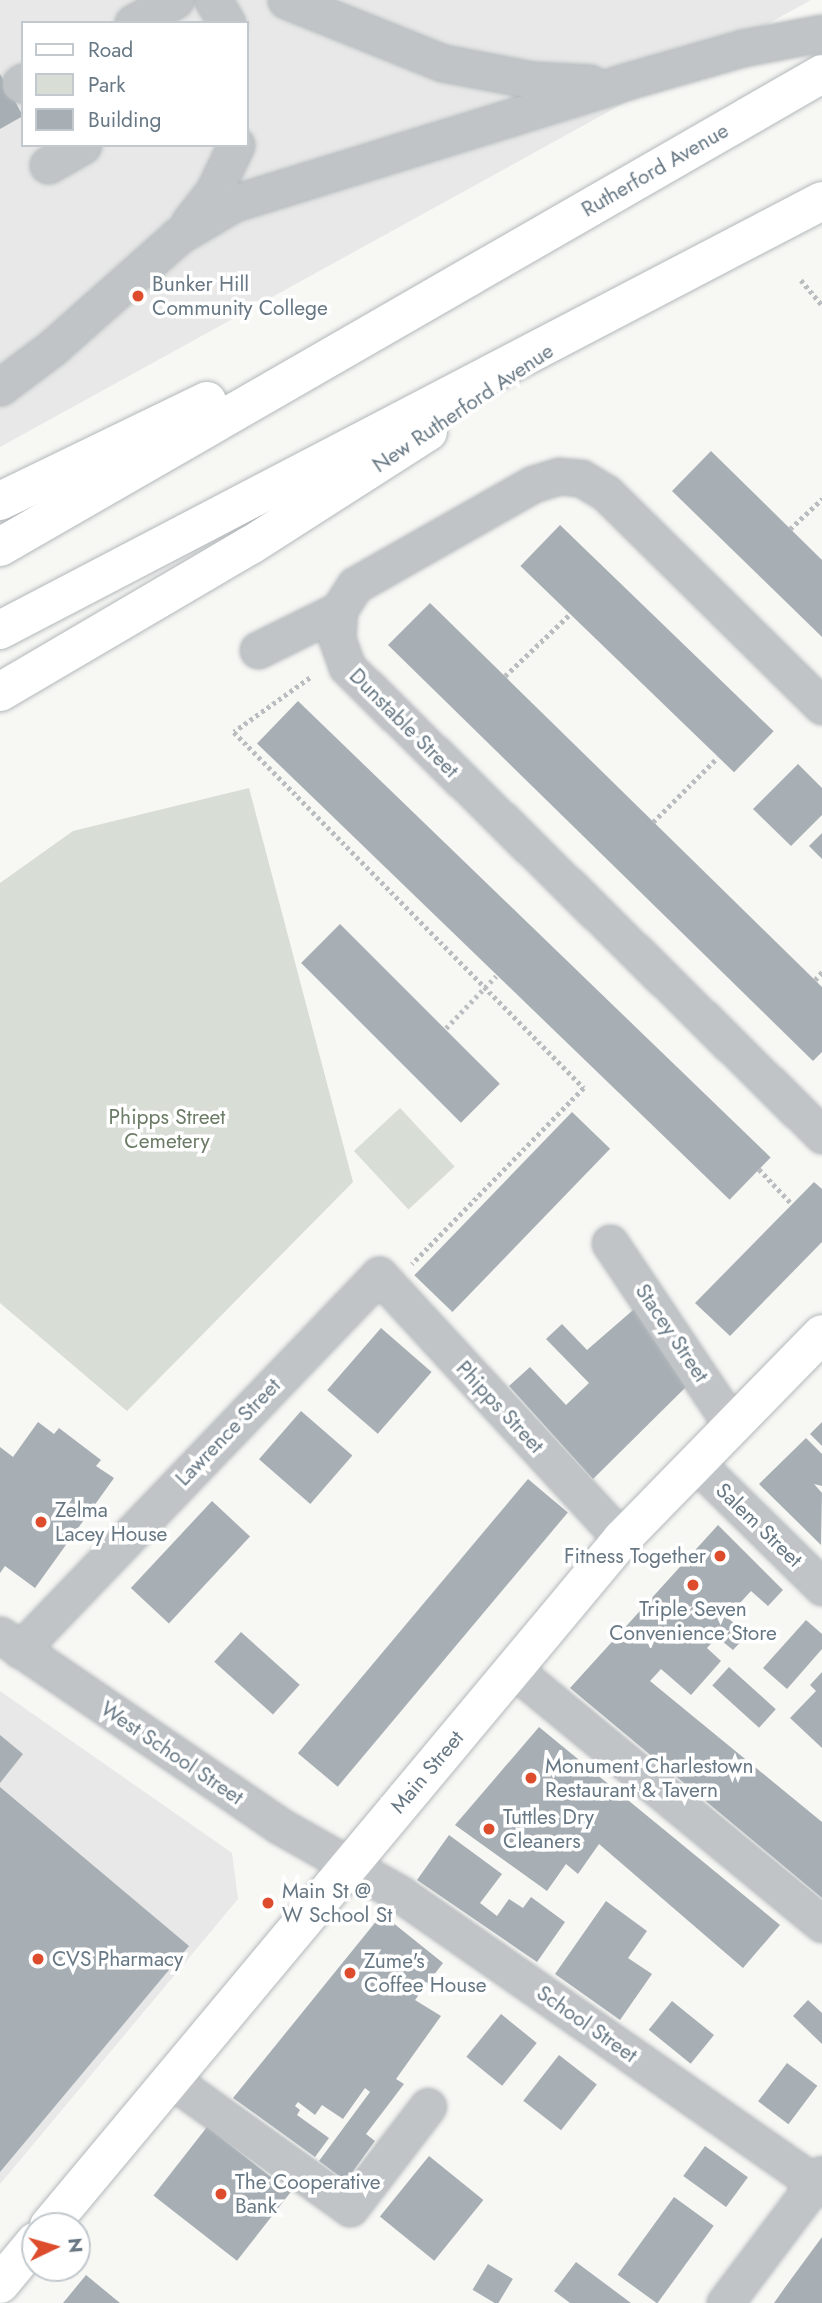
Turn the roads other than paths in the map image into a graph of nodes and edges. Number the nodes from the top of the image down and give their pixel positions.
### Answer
1 (175, 0) edge
2 (200, 0) edge
3 (213, 0) edge
4 (286, 0) edge
5 (137, 21) edge
6 (196, 21) edge
7 (226, 21) edge
8 (822, 33) edge
9 (822, 74) edge
10 (628, 81) junction
11 (80, 147) edge
12 (235, 147) edge
13 (48, 165) dead end
14 (822, 201) edge
15 (178, 236) junction
16 (489, 265) junction
17 (562, 340) junction
18 (0, 387) edge
19 (0, 501) edge
20 (0, 547) edge
21 (338, 610) junction
22 (0, 630) edge
23 (258, 650) dead end
24 (0, 692) edge
25 (822, 706) edge
26 (822, 1135) edge
27 (610, 1243) dead end
28 (391, 1274) joint
29 (822, 1334) edge
30 (732, 1425) junction
31 (696, 1463) junction
32 (622, 1539) junction
33 (822, 1587) edge
34 (10, 1642) edge
35 (514, 1670) junction
36 (349, 1865) junction
37 (822, 1924) edge
38 (170, 2079) junction
39 (428, 2106) dead end
40 (819, 2181) edge
41 (60, 2212) edge
42 (21, 2259) edge
43 (0, 2284) edge
44 (726, 2303) edge

1 - 5 street
2 - 6 street
3 - 7 street
4 - 10 street
8 - 10 street
9 - 16 main road, Rutherford Avenue
10 - 15 street
11 - 13 street
12 - 15 street
14 - 17 main road
15 - 18 street
16 - 19 main road
16 - 20 main road
17 - 22 main road, New Rutherford Avenue
17 - 24 main road, New Rutherford Avenue
21 - 23 street
21 - 25 street
21 - 26 street, Dunstable Street
27 - 30 street, Stacey Street
28 - 32 street, Phipps Street
28 - 34 street, Lawrence Street
29 - 30 main road, Main Street
30 - 31 main road, Main Street
31 - 32 main road, Main Street
31 - 33 street, Salem Street
32 - 35 main road, Main Street
34 - 36 street, West School Street
35 - 36 main road, Main Street
35 - 37 street
36 - 38 main road, Main Street
36 - 40 street, School Street
38 - 39 street
38 - 41 main road, Main Street
40 - 44 street
42 - 43 main road

